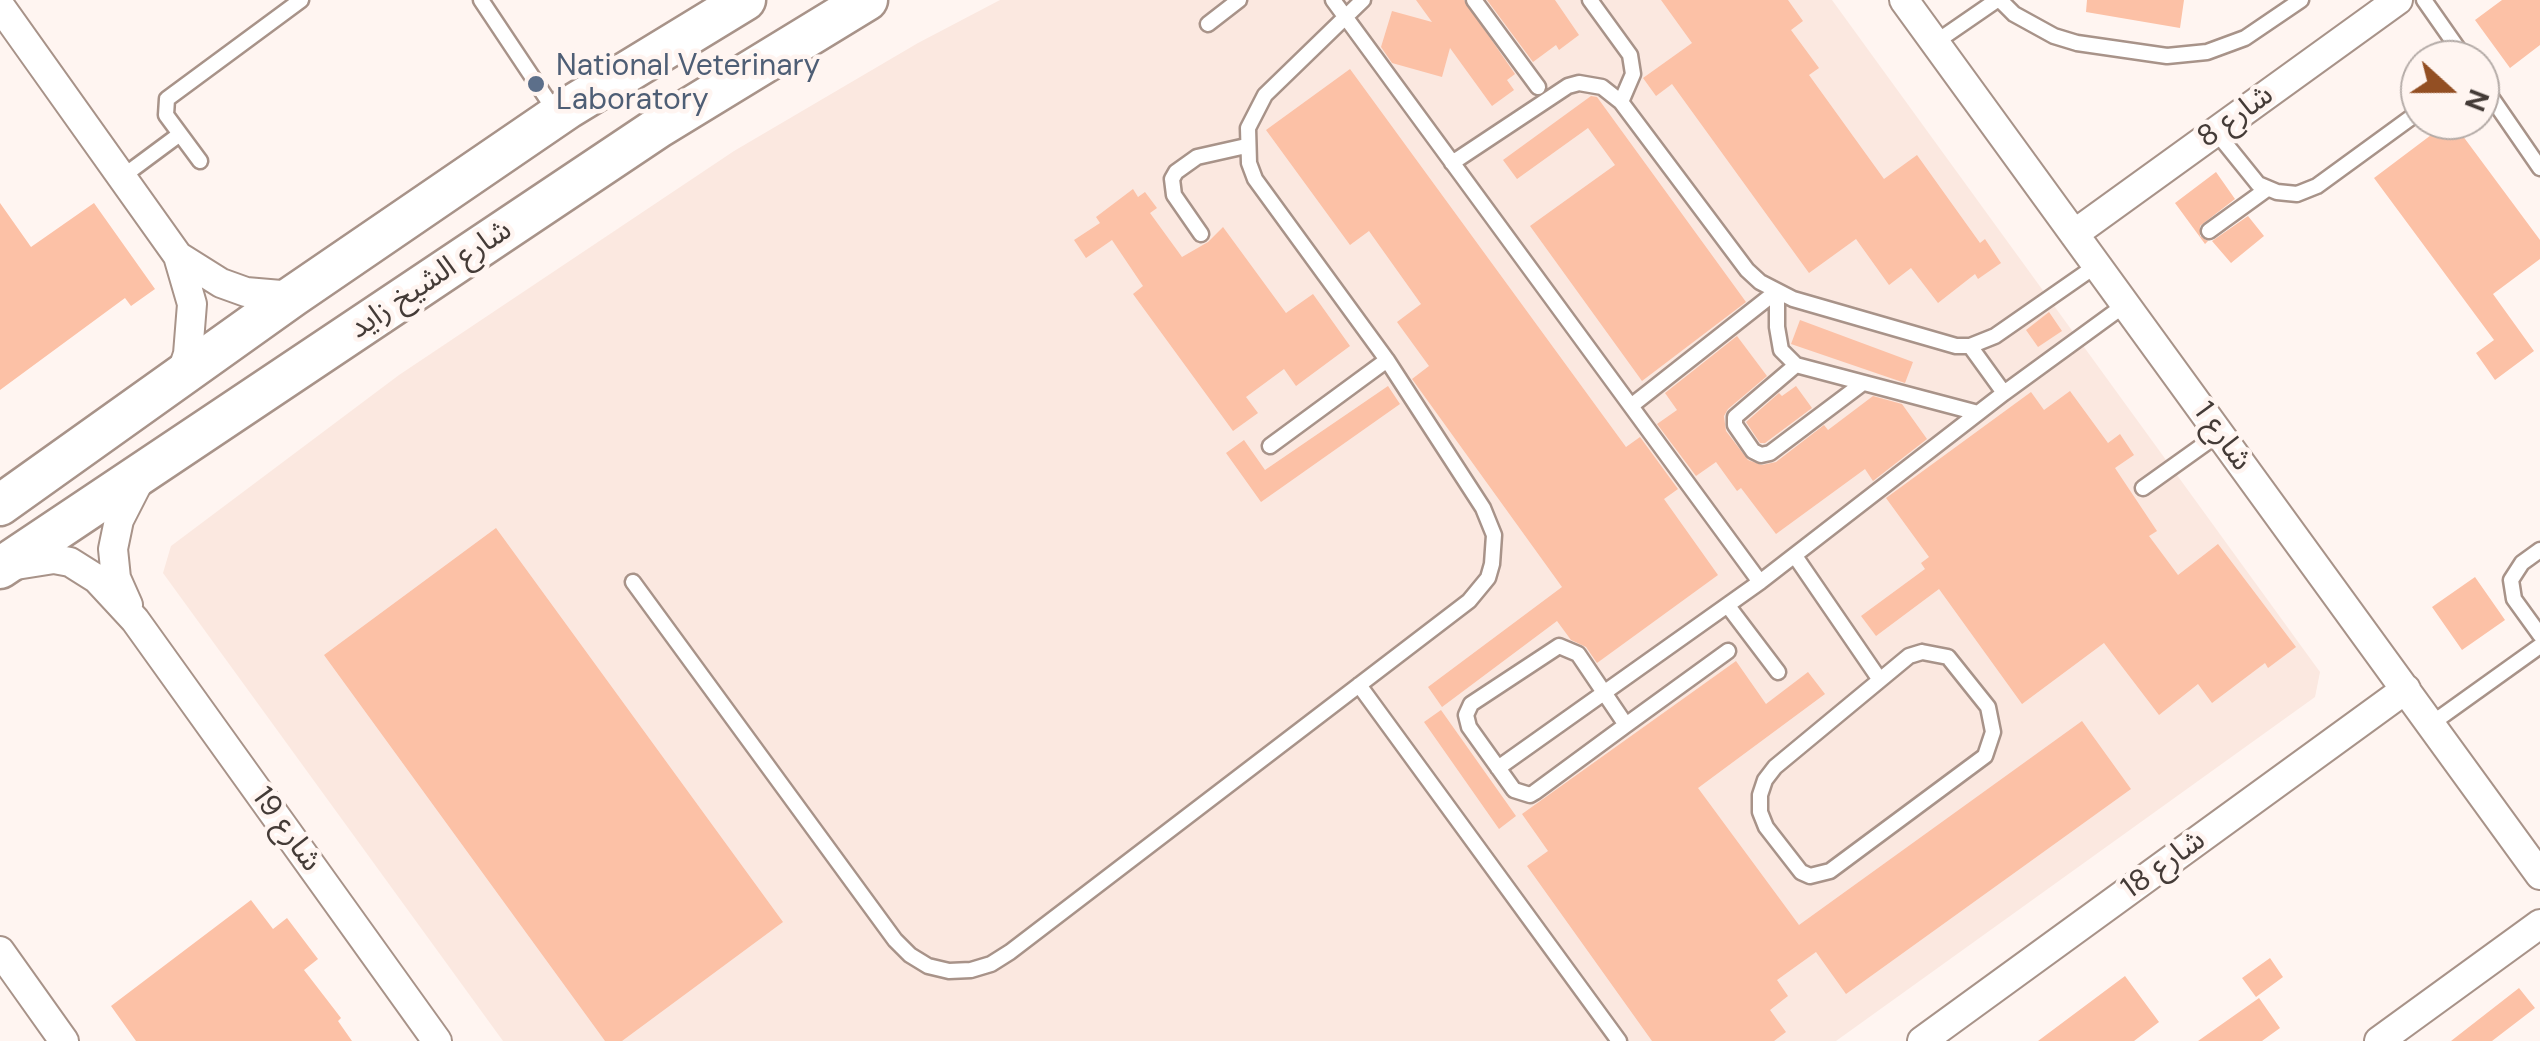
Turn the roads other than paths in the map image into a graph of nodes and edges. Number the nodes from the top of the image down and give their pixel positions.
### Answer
1 (301, 0) edge
2 (481, 0) edge
3 (745, 0) edge
4 (867, 0) edge
5 (1239, 0) edge
6 (1333, 0) edge
7 (1363, 0) edge
8 (1474, 0) edge
9 (1590, 0) edge
10 (1904, 0) edge
11 (1999, 0) edge
12 (2301, 0) edge
13 (2398, 0) edge
14 (2424, 0) edge
15 (0, 6) edge
16 (1345, 17) junction
17 (1208, 24) dead end
18 (2452, 40) edge
19 (1936, 42) junction
20 (1538, 87) dead end
21 (1621, 102) junction
22 (2500, 110) edge
23 (558, 116) junction
24 (2400, 125) edge
25 (2216, 132) junction
26 (180, 134) junction
27 (1246, 146) junction
28 (200, 161) dead end
29 (1452, 162) junction
30 (2540, 168) edge
31 (122, 178) junction
32 (2267, 188) junction
33 (2209, 231) dead end
34 (1200, 234) dead end
35 (2074, 234) junction
36 (178, 256) junction
37 (2096, 264) junction
38 (1778, 292) junction
39 (293, 296) junction
40 (2126, 304) junction
41 (1970, 346) junction
42 (1388, 360) junction
43 (1796, 365) junction
44 (180, 378) junction
45 (1863, 383) junction
46 (2004, 392) junction
47 (1631, 406) junction
48 (1978, 413) junction
49 (2220, 433) junction
50 (1270, 446) dead end
51 (146, 468) junction
52 (42, 474) junction
53 (0, 488) edge
54 (2143, 488) dead end
55 (0, 505) edge
56 (2540, 550) edge
57 (1795, 556) junction
58 (0, 568) edge
59 (634, 582) dead end
60 (1760, 582) junction
61 (1728, 606) junction
62 (135, 620) junction
63 (2540, 635) edge
64 (2540, 646) edge
65 (1728, 650) dead end
66 (1778, 672) dead end
67 (1880, 680) junction
68 (1360, 685) junction
69 (2406, 689) junction
70 (1606, 694) junction
71 (2432, 724) junction
72 (1626, 725) junction
73 (1498, 768) junction
74 (2540, 875) edge
75 (2540, 924) edge
76 (0, 952) edge
77 (10, 986) edge
78 (64, 1041) edge
79 (437, 1041) edge
80 (1619, 1041) edge
81 (1922, 1041) edge
82 (2378, 1041) edge

1 - 26 lane
2 - 23 lane
3 - 23 main road
4 - 51 main road, شارع الشيخ زايد
5 - 17 lane
6 - 16 lane
7 - 16 lane
8 - 20 lane
9 - 21 lane
10 - 19 street, شارع 1
11 - 12 lane
11 - 19 lane
13 - 25 street, شارع 8
14 - 18 lane
15 - 31 street
16 - 27 lane
16 - 29 lane
19 - 35 street, شارع 1
21 - 29 lane
21 - 38 lane
22 - 30 lane
23 - 39 main road
24 - 32 lane
25 - 32 lane
25 - 35 street, شارع 8
26 - 28 lane
26 - 31 lane
27 - 34 lane
27 - 42 lane
29 - 47 lane
31 - 36 street
32 - 33 lane
35 - 37 street, شارع 1
36 - 39 street
36 - 44 street
37 - 40 street, شارع 1
37 - 41 lane
38 - 41 lane
38 - 43 lane
38 - 47 lane
39 - 44 main road
40 - 46 lane
40 - 49 street, شارع 1
41 - 46 lane
42 - 50 lane
42 - 68 lane
43 - 45 lane
43 - 45 lane
44 - 52 main road
45 - 48 lane
46 - 48 lane
47 - 60 lane
48 - 57 lane
49 - 54 lane
49 - 69 street, شارع 1
51 - 58 main road, شارع الشيخ زايد
51 - 62 street
52 - 53 street
52 - 55 main road
56 - 63 lane
57 - 60 lane
57 - 67 lane
58 - 62 street
59 - 68 lane
60 - 61 lane
61 - 66 lane
61 - 70 lane
62 - 79 street, شارع 19
64 - 71 lane
65 - 72 lane
67 - 67 lane
68 - 80 lane
69 - 71 street, شارع 1
69 - 81 street, شارع 18
70 - 72 lane
70 - 73 lane
70 - 73 lane
71 - 74 street, شارع 1
72 - 73 lane
75 - 82 street
76 - 77 street
77 - 78 street

